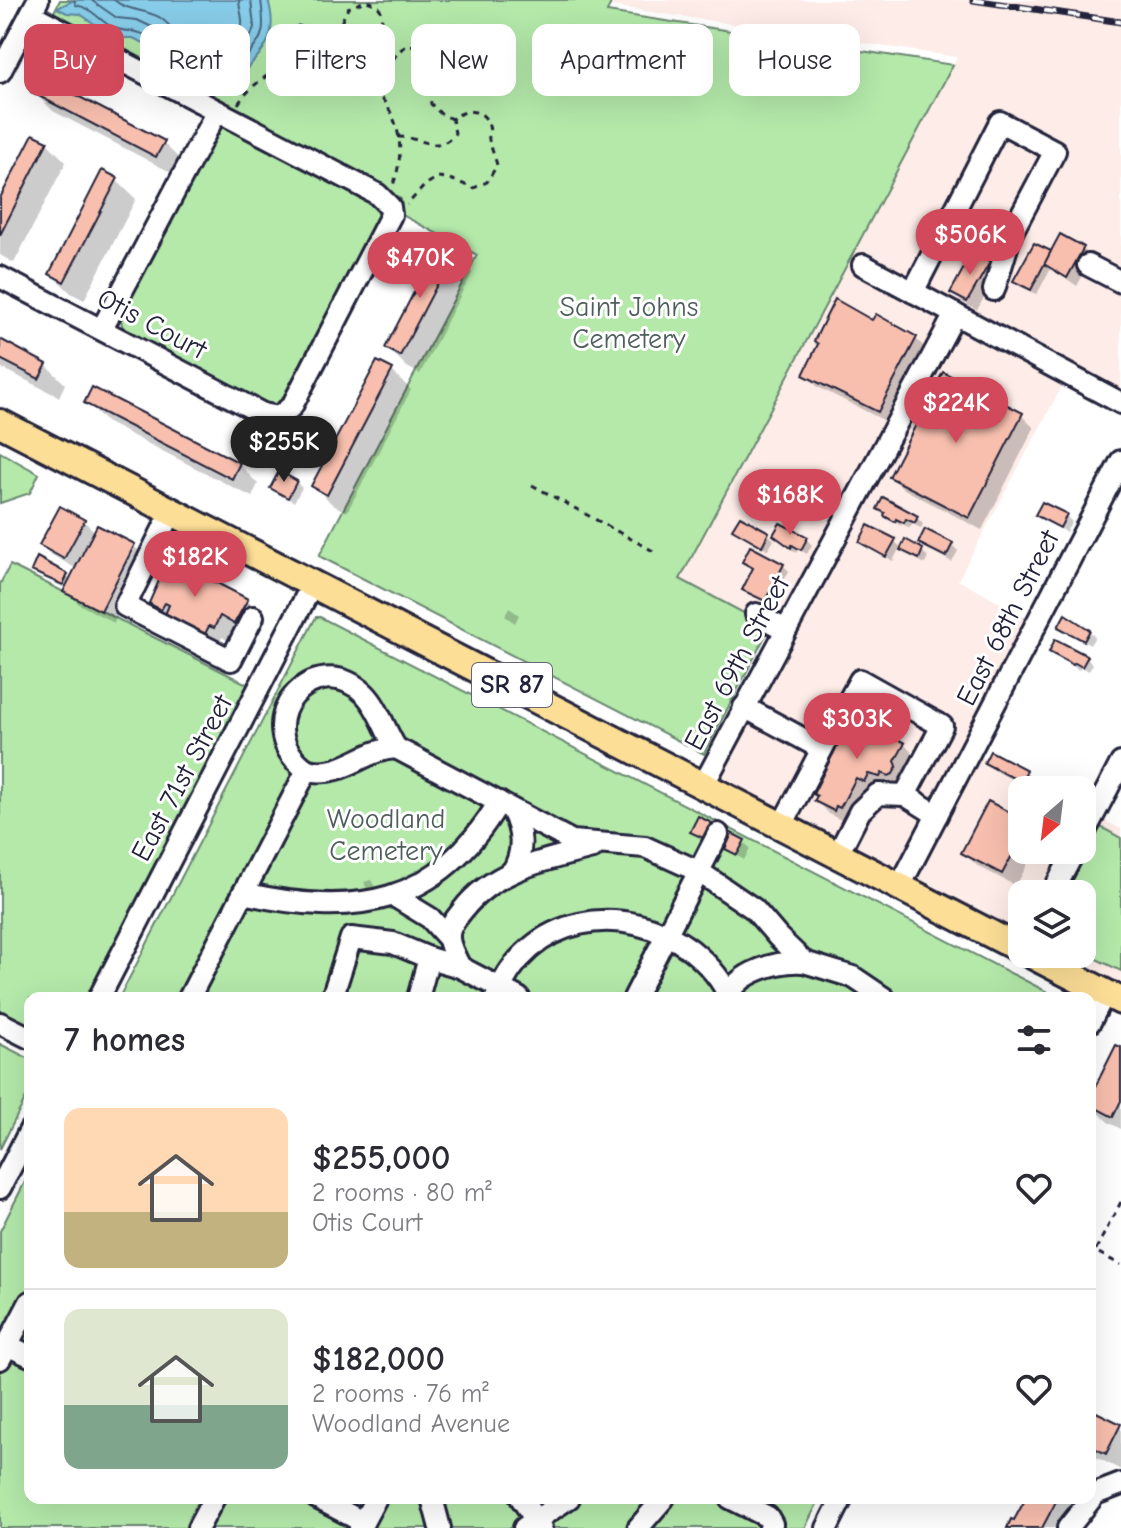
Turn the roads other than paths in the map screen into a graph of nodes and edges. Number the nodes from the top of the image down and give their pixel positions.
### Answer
1 (34, 7) edge
2 (6, 47) edge
3 (0, 72) edge
4 (226, 109) junction
5 (863, 265) dead end
6 (1088, 265) dead end
7 (0, 277) edge
8 (1121, 282) edge
9 (994, 290) dead end
10 (913, 292) junction
11 (955, 314) junction
12 (102, 329) junction
13 (1121, 403) edge
14 (0, 423) edge
15 (1121, 461) edge
16 (172, 511) junction
17 (313, 583) junction
18 (756, 614) dead end
19 (253, 617) dead end
20 (786, 630) junction
21 (744, 707) junction
22 (396, 748) junction
23 (822, 749) junction
24 (1121, 763) edge
25 (307, 770) junction
26 (704, 784) junction
27 (905, 795) junction
28 (505, 806) junction
29 (1096, 810) edge
30 (937, 815) junction
31 (782, 825) junction
32 (718, 834) dead end
33 (603, 845) junction
34 (838, 854) junction
35 (698, 871) junction
36 (512, 872) junction
37 (900, 886) junction
38 (243, 893) junction
39 (394, 896) junction
40 (336, 906) junction
41 (666, 935) junction
42 (351, 938) junction
43 (449, 939) junction
44 (1008, 943) edge
45 (429, 958) junction
46 (804, 962) junction
47 (460, 967) junction
48 (1057, 968) edge
49 (728, 990) edge
50 (102, 992) edge
51 (192, 992) edge
52 (334, 992) edge
53 (420, 992) edge
54 (497, 992) edge
55 (499, 992) edge
56 (637, 992) edge
57 (875, 992) edge
58 (1113, 997) edge
59 (1096, 1015) edge
60 (0, 1023) edge
61 (24, 1035) edge
62 (24, 1142) edge
63 (0, 1188) edge
64 (24, 1314) edge
65 (4, 1352) edge
66 (24, 1355) edge
67 (1121, 1484) edge
68 (1096, 1494) edge
69 (211, 1504) edge
70 (327, 1504) edge
71 (373, 1504) edge
72 (434, 1504) edge
73 (524, 1504) edge
74 (562, 1504) edge
75 (659, 1504) edge
76 (839, 1504) edge
77 (1087, 1504) edge
78 (751, 1512) edge
79 (362, 1525) edge
80 (534, 1526) edge
81 (198, 1528) edge
82 (440, 1528) edge
83 (638, 1528) edge
84 (770, 1528) edge
85 (827, 1528) edge
86 (1068, 1528) edge

1 - 2 street
1 - 4 street
2 - 3 street
4 - 12 street
4 - 12 street, Otis Court
5 - 10 street
6 - 8 street
7 - 12 street, Otis Court
9 - 10 street
10 - 11 street
11 - 13 street
11 - 20 street, East 69th Street
14 - 16 main road, SR 87
15 - 30 street, East 68th Street
16 - 17 main road, SR 87
16 - 19 street
17 - 26 main road, SR 87
17 - 50 street, East 71st Street
18 - 20 street
20 - 21 street, East 69th Street
21 - 23 street
21 - 26 street, East 69th Street
22 - 25 street
22 - 25 street
22 - 28 street
23 - 27 street
23 - 31 street
24 - 29 street
25 - 38 street
26 - 31 main road, SR 87
27 - 30 street
27 - 34 street
28 - 33 street
28 - 36 street
28 - 39 street
30 - 37 street, East 68th Street
31 - 34 main road, SR 87
32 - 35 street
33 - 35 street
33 - 36 street
34 - 37 main road, SR 87
35 - 41 street
35 - 46 street
36 - 43 street
37 - 44 main road, SR 87
38 - 40 street
38 - 51 street
39 - 40 street
39 - 43 street
40 - 42 street
41 - 49 street
41 - 55 street
41 - 56 street
42 - 45 street
42 - 52 street
43 - 47 street
45 - 47 street
45 - 53 street
46 - 49 street
46 - 57 street
47 - 54 street
48 - 58 main road
58 - 59 street
60 - 61 street
62 - 63 street
64 - 65 street
65 - 66 street
67 - 68 street
69 - 81 street
70 - 79 street
71 - 79 street
72 - 82 street
73 - 80 street
74 - 80 street
75 - 83 street
76 - 85 street
77 - 86 street
78 - 84 street

